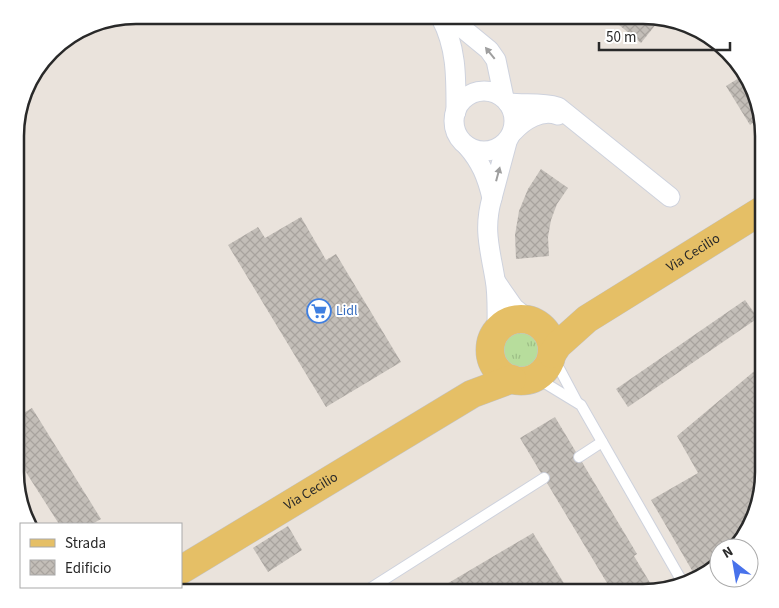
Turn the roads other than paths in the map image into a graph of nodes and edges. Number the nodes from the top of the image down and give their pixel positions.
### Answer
1 (444, 24) edge
2 (457, 24) edge
3 (506, 101) junction
4 (456, 112) junction
5 (578, 122) junction
6 (510, 137) junction
7 (467, 146) junction
8 (670, 197) dead end
9 (492, 198) junction
10 (755, 215) edge
11 (495, 281) junction
12 (622, 297) junction
13 (534, 322) junction
14 (494, 341) junction
15 (537, 367) junction
16 (579, 405) junction
17 (442, 411) junction
18 (602, 442) junction
19 (579, 457) dead end
20 (544, 478) dead end
21 (182, 569) edge
22 (680, 578) edge
23 (377, 584) edge

1 - 4 street
3 -> 2 street
3 - 4 street
3 - 5 street
3 - 6 street
4 - 7 street
5 - 6 street
5 - 8 street
6 - 7 street
9 -> 6 street
7 - 9 street
9 - 11 street
10 - 12 main road, Via Cecilio
11 - 13 street
11 - 14 street
12 - 13 main road, Via Cecilio
12 - 15 main road, Via Cecilio
13 - 14 main road
13 - 15 main road
14 - 15 main road
14 - 17 main road, Via Cecilio
15 - 16 lane
15 - 16 lane
15 - 17 main road, Via Cecilio
16 - 18 lane
17 - 21 main road, Via Cecilio
18 - 19 lane
18 - 22 lane
20 - 23 lane

